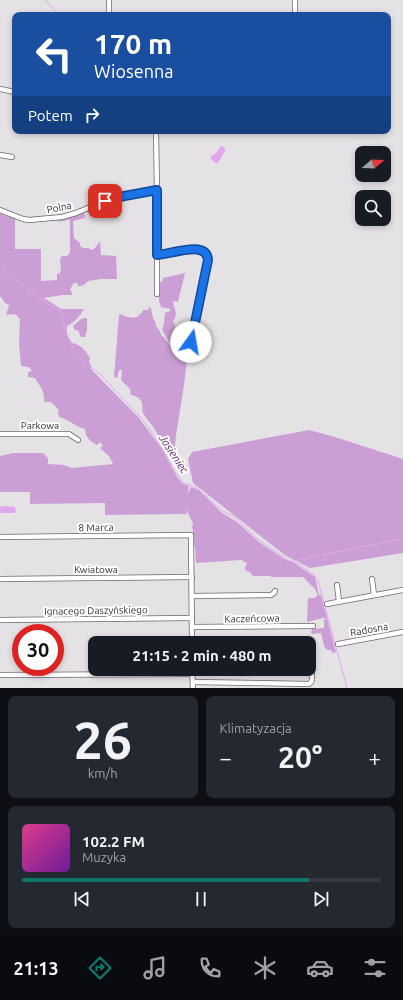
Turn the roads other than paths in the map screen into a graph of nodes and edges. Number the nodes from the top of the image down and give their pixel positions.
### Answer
1 (109, 0) edge
2 (294, 0) edge
3 (109, 12) edge
4 (294, 12) edge
5 (0, 89) edge
6 (12, 91) edge
7 (156, 134) edge
8 (0, 155) edge
9 (12, 157) dead end
10 (157, 190) junction
11 (0, 210) edge
12 (157, 255) junction
13 (157, 294) dead end
14 (191, 342) dead end
15 (0, 434) edge
16 (78, 440) dead end
17 (0, 537) edge
18 (192, 577) junction
19 (0, 579) edge
20 (372, 579) dead end
21 (336, 585) dead end
22 (403, 590) edge
23 (275, 591) dead end
24 (374, 595) junction
25 (192, 596) junction
26 (339, 601) junction
27 (327, 604) dead end
28 (192, 618) junction
29 (0, 620) edge
30 (313, 626) dead end
31 (192, 627) junction
32 (403, 632) edge
33 (192, 636) edge
34 (338, 644) dead end
35 (88, 674) edge
36 (0, 675) edge
37 (192, 676) edge
38 (311, 676) edge
39 (193, 682) junction
40 (279, 686) edge
41 (193, 688) edge

1 - 3 street
2 - 4 street
5 - 6 street
7 - 10 street
8 - 9 street
10 - 11 street, Polna
10 - 12 street
12 - 13 street
12 - 14 street
15 - 16 street, Parkowa
17 - 18 street, 8 Marca
18 - 19 street, Kwiatowa
18 - 25 street
20 - 24 street
21 - 26 street
22 - 24 street
23 - 25 street
24 - 26 street
25 - 28 street
26 - 27 street
28 - 29 street, Ignacego Daszyńskiego
28 - 31 street
30 - 31 street, Kaczeńcowa
31 - 33 street
32 - 34 street, Radosna
35 - 36 street
37 - 39 street
38 - 40 street
39 - 40 street
39 - 41 street

